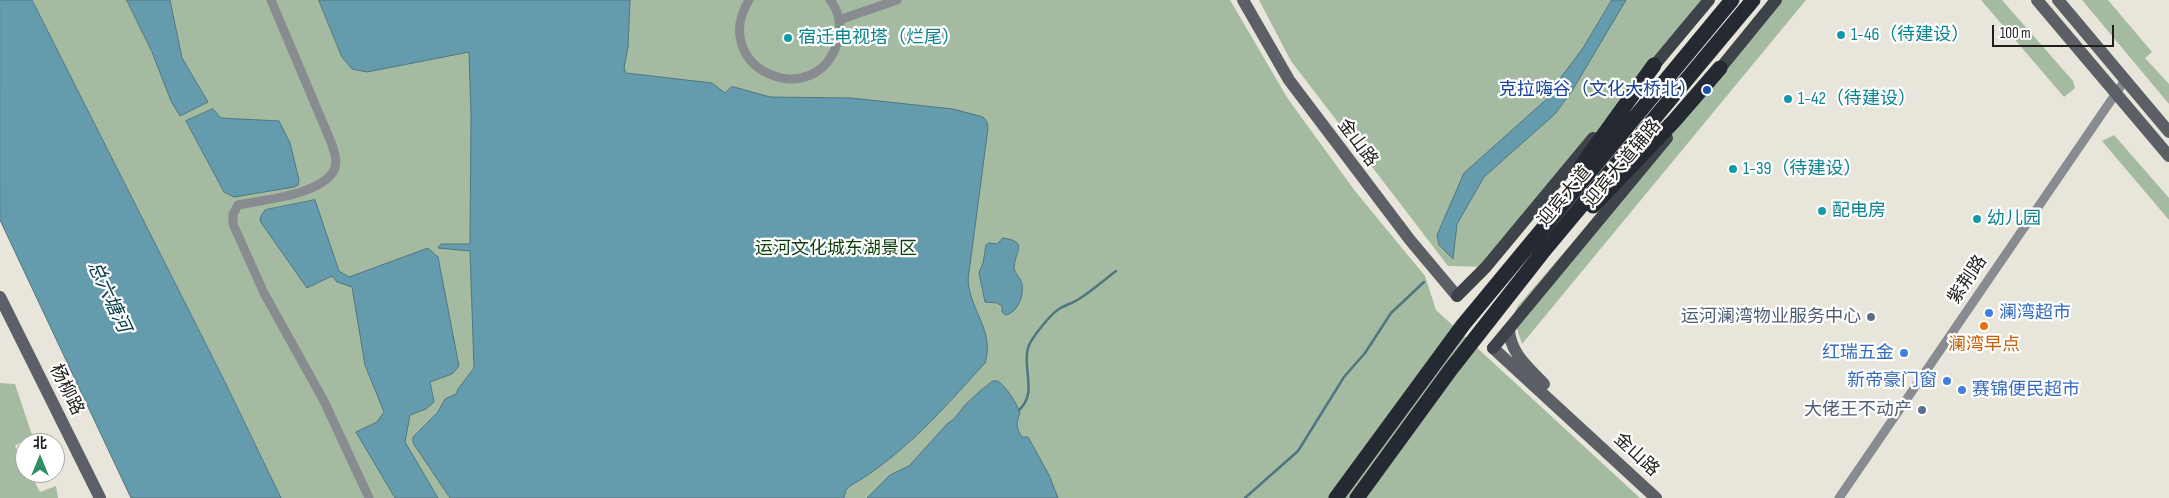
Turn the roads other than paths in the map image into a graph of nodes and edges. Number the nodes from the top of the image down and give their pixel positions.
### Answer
1 (271, 0) edge
2 (749, 0) edge
3 (830, 0) edge
4 (897, 0) edge
5 (1243, 0) edge
6 (1709, 0) edge
7 (1732, 0) edge
8 (1754, 0) edge
9 (1776, 0) edge
10 (2037, 0) edge
11 (2058, 0) edge
12 (839, 20) junction
13 (1654, 65) junction
14 (1720, 68) junction
15 (2124, 80) junction
16 (2116, 93) junction
17 (2169, 132) edge
18 (2169, 156) edge
19 (1457, 296) joint
20 (0, 297) edge
21 (1509, 329) junction
22 (1493, 348) joint
23 (1431, 367) junction
24 (1451, 369) junction
25 (1592, 438) junction
26 (100, 498) edge
27 (369, 498) edge
28 (1336, 498) edge
29 (1357, 498) edge
30 (1656, 498) edge
31 (1839, 498) edge

1 - 27 street
2 - 12 street
3 - 12 street
4 - 12 street
5 - 19 street, 金山路
6 - 13 main road
7 - 23 highway, 迎宾大道
8 - 24 highway, 迎宾大道
9 - 14 main road, 迎宾大道辅路
10 - 16 street
11 - 15 street
13 - 19 main road
13 - 23 highway
14 - 21 main road, 迎宾大道辅路
14 - 24 highway
15 - 16 street, 紫荆路
15 - 17 street
16 - 18 street
16 - 31 street, 紫荆路
20 - 26 street, 杨柳路
21 - 22 main road, 迎宾大道辅路
21 - 25 street, 金山路
22 - 25 street, 金山路
23 - 28 highway, 迎宾大道
24 - 29 highway, 迎宾大道
25 - 30 street, 金山路

